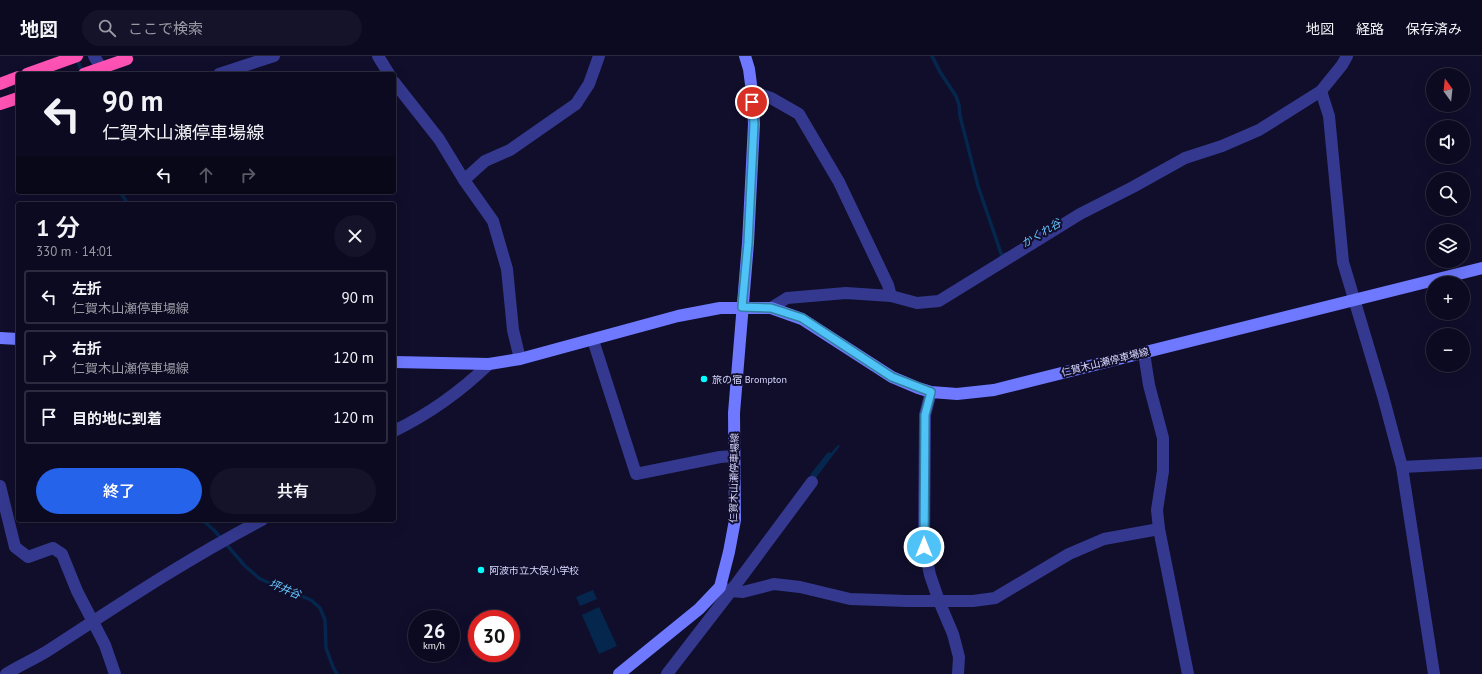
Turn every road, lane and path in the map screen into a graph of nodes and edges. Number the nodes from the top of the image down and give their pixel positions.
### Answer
1 (94, 56) edge
2 (274, 56) edge
3 (378, 56) edge
4 (600, 56) edge
5 (745, 56) edge
6 (1347, 56) edge
7 (130, 57) edge
8 (72, 58) edge
9 (33, 72) edge
10 (89, 72) edge
11 (104, 72) edge
12 (224, 72) edge
13 (388, 72) edge
14 (16, 78) edge
15 (0, 84) edge
16 (396, 85) edge
17 (1321, 91) junction
18 (752, 92) junction
19 (16, 99) edge
20 (0, 104) edge
21 (464, 180) junction
22 (1482, 268) edge
23 (891, 296) junction
24 (1355, 300) junction
25 (742, 307) junction
26 (771, 308) junction
27 (0, 338) edge
28 (16, 339) edge
29 (593, 340) junction
30 (1144, 353) junction
31 (520, 359) junction
32 (396, 362) edge
33 (489, 364) junction
34 (931, 392) junction
35 (396, 430) edge
36 (734, 456) junction
37 (1482, 463) edge
38 (1402, 467) junction
39 (812, 482) dead end
40 (0, 486) edge
41 (258, 522) edge
42 (1159, 529) junction
43 (720, 587) junction
44 (732, 591) junction
45 (939, 601) junction
46 (93, 620) junction
47 (6, 674) edge
48 (115, 674) edge
49 (619, 674) edge
50 (667, 674) edge
51 (958, 674) edge
52 (1188, 674) edge
53 (1434, 674) edge

1 - 11 street
2 - 12 street
3 - 13 street
4 - 21 street
5 - 18 main road, 仁賀木山瀬停車場線
6 - 17 street
7 - 10 highway, bridge
8 - 9 highway
14 - 15 highway
16 - 21 street
17 - 23 street
17 - 24 street
18 - 23 street
18 - 25 main road, 仁賀木山瀬停車場線
19 - 20 highway
21 - 31 street
22 - 24 main road, 仁賀木山瀬停車場線
23 - 26 street
24 - 30 main road, 仁賀木山瀬停車場線
24 - 38 street
25 - 26 main road, 仁賀木山瀬停車場線
25 - 29 main road
25 - 36 main road, 仁賀木山瀬停車場線
26 - 34 main road, 仁賀木山瀬停車場線
27 - 28 main road
29 - 31 main road
29 - 36 street
30 - 34 main road, 仁賀木山瀬停車場線
30 - 42 street
31 - 33 main road
32 - 33 main road
33 - 35 street
34 - 45 street
36 - 43 main road, 仁賀木山瀬停車場線
37 - 38 street
38 - 53 street
39 - 44 street
40 - 46 street
41 - 46 street
42 - 45 street
42 - 52 street
43 - 44 street
43 - 49 main road, 仁賀木山瀬停車場線
44 - 45 street
44 - 50 street
45 - 51 street
46 - 47 street
46 - 48 street

